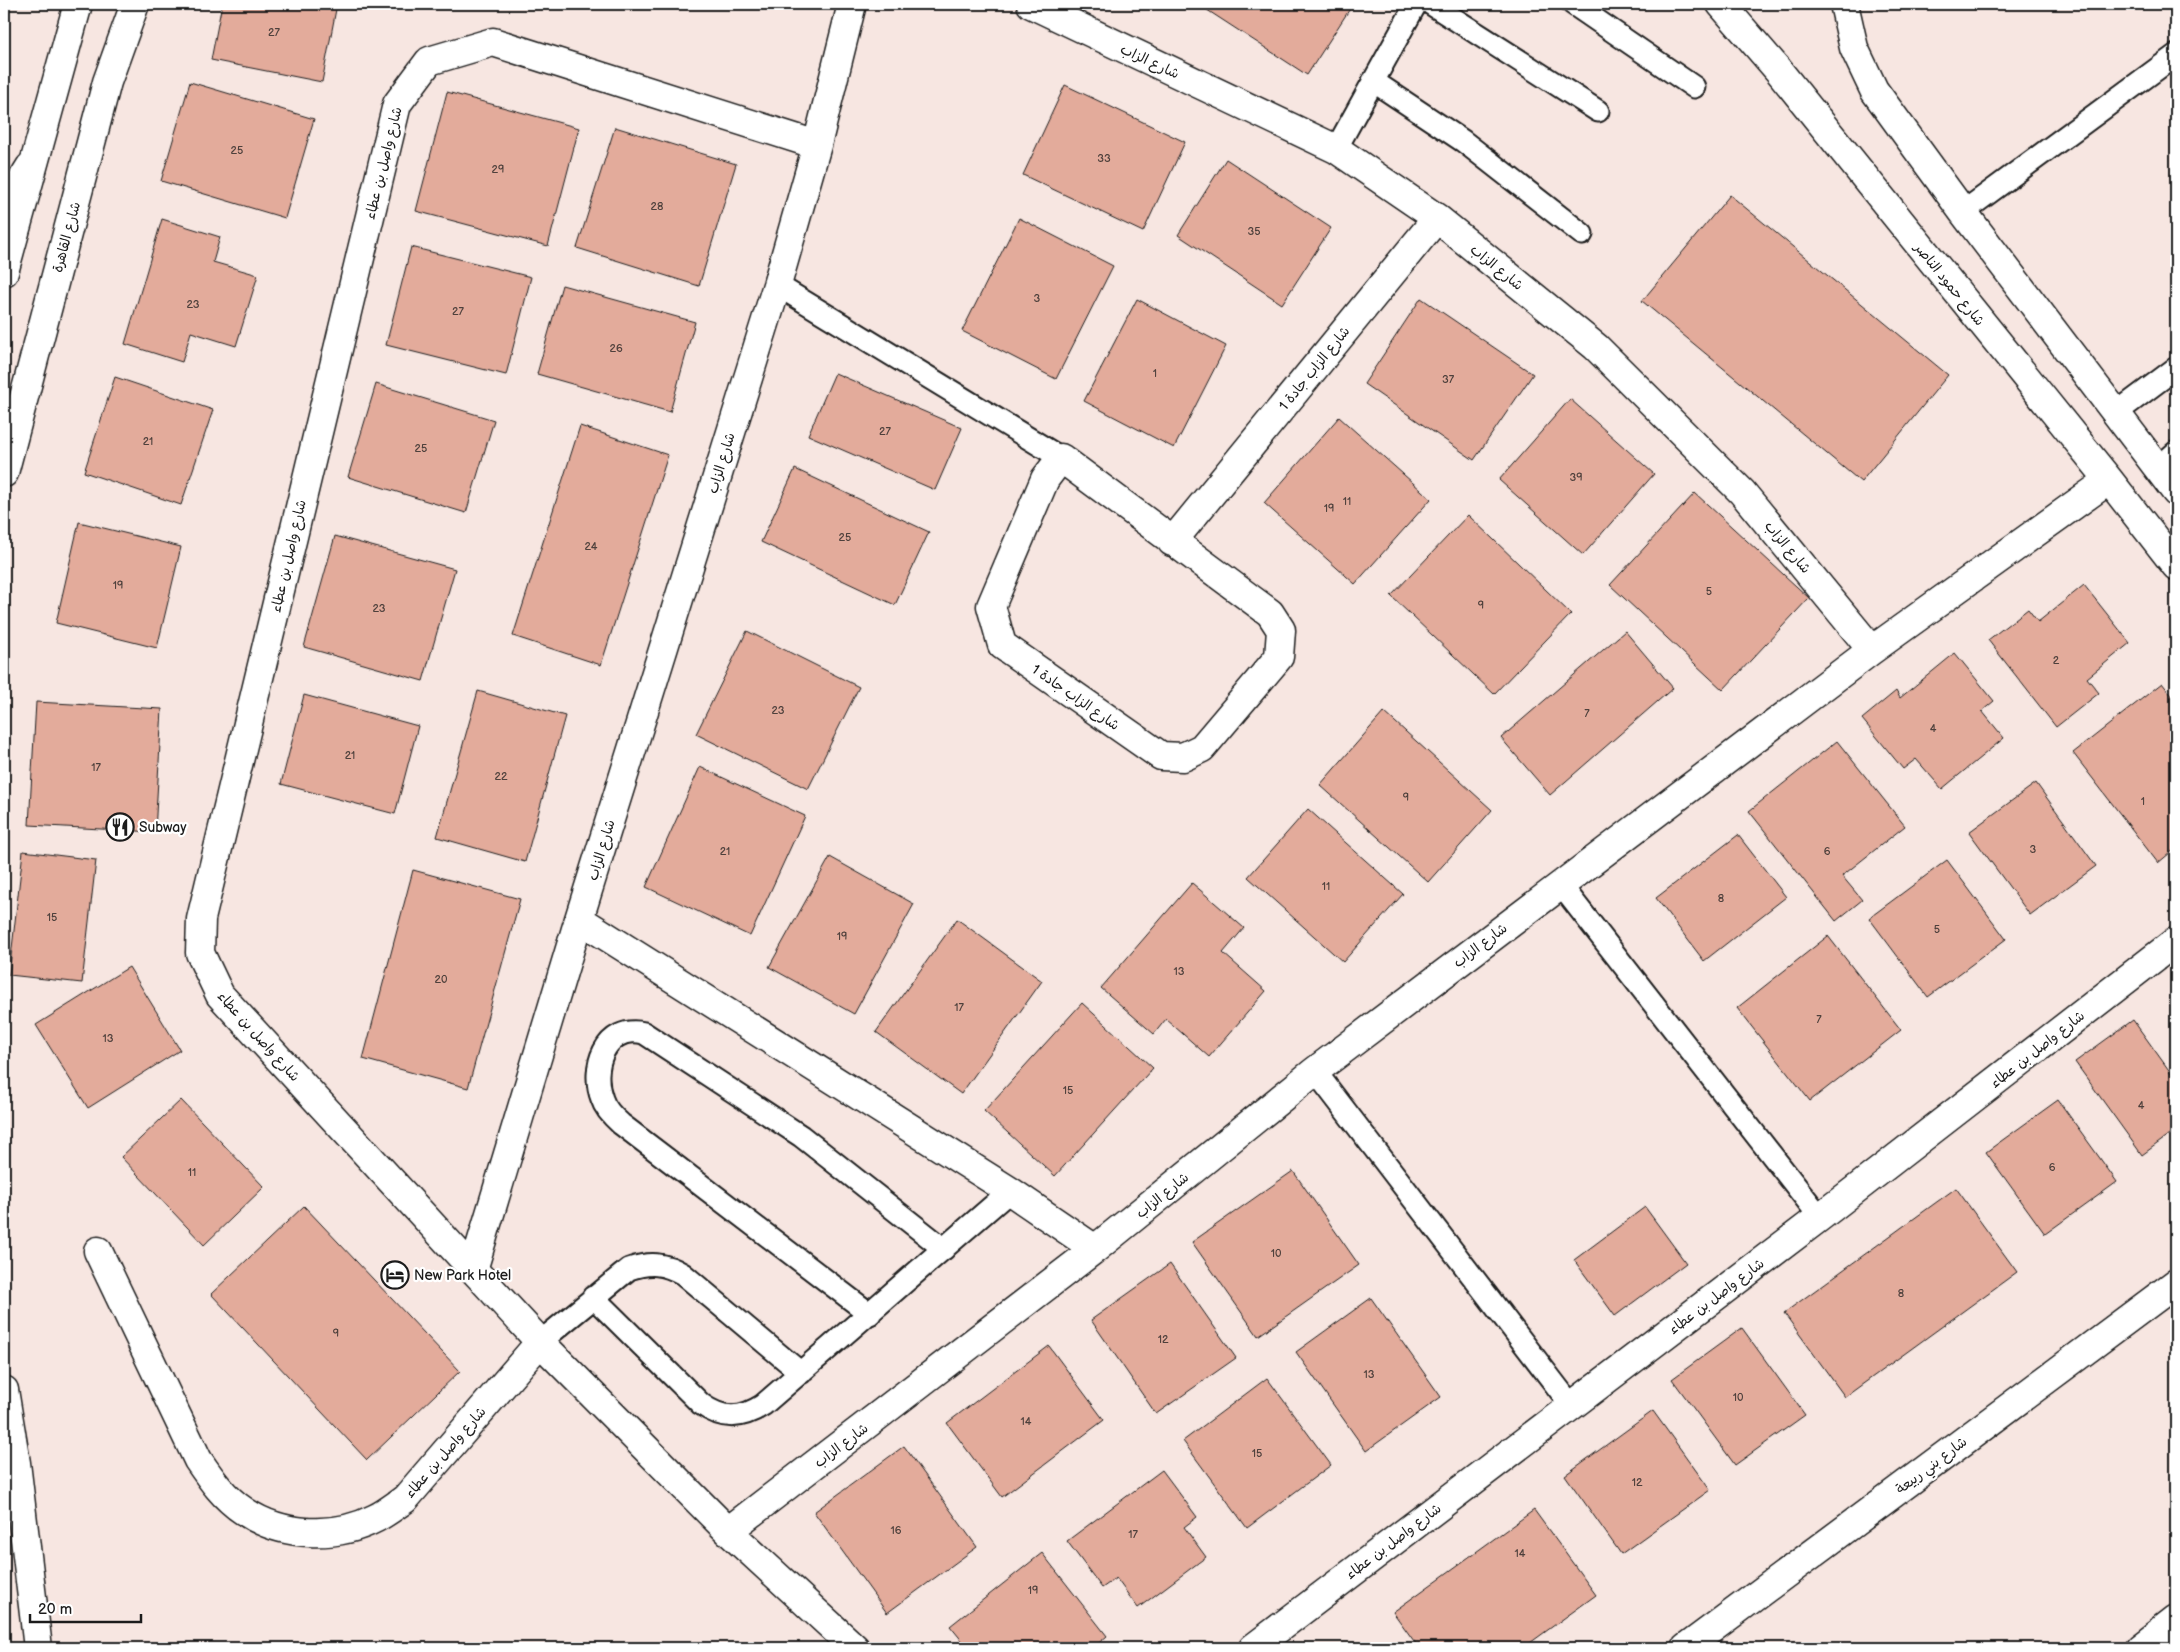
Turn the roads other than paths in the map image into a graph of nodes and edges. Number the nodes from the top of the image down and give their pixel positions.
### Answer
1 (78, 4) edge
2 (135, 4) edge
3 (852, 4) edge
4 (1030, 4) edge
5 (1416, 4) edge
6 (1431, 4) edge
7 (1573, 4) edge
8 (1721, 4) edge
9 (1844, 4) edge
10 (2176, 55) edge
11 (1373, 81) junction
12 (1694, 87) dead end
13 (1598, 111) dead end
14 (817, 145) junction
15 (1336, 149) junction
16 (37, 158) junction
17 (4, 209) edge
18 (1963, 212) junction
19 (1436, 218) junction
20 (1582, 234) dead end
21 (4, 272) edge
22 (777, 285) junction
23 (2176, 368) edge
24 (2116, 413) junction
25 (1061, 458) junction
26 (2167, 460) edge
27 (4, 473) edge
28 (2109, 480) junction
29 (2176, 492) edge
30 (1172, 542) junction
31 (2176, 566) edge
32 (1872, 650) junction
33 (1560, 884) junction
34 (579, 919) junction
35 (2176, 941) edge
36 (1315, 1071) junction
37 (1010, 1191) junction
38 (1820, 1217) junction
39 (944, 1249) junction
40 (1096, 1249) junction
41 (98, 1251) dead end
42 (473, 1270) junction
43 (2176, 1283) edge
44 (594, 1297) junction
45 (870, 1314) junction
46 (540, 1342) junction
47 (801, 1373) junction
48 (4, 1390) edge
49 (1571, 1405) junction
50 (728, 1532) junction
51 (2176, 1620) edge
52 (38, 1648) edge
53 (855, 1648) edge
54 (1253, 1648) edge
55 (1686, 1648) edge
56 (2140, 1648) edge

1 - 16 main road
2 - 27 main road, شارع القاهرة
3 - 14 main road, شارع الزاب
4 - 15 main road, شارع الزاب
5 - 11 lane
6 - 13 lane
7 - 12 lane
8 - 28 main road, شارع حمود الناصر
9 - 18 main road
10 - 18 lane
11 - 15 lane
11 - 20 lane
14 - 22 main road, شارع الزاب
14 - 42 main road, شارع واصل بن عطاء
15 - 19 main road, شارع الزاب
16 - 17 main road
16 - 21 main road
18 - 24 main road
19 - 30 main road, شارع الزاب جادة 1
19 - 32 main road, شارع الزاب
22 - 25 lane
22 - 34 main road, شارع الزاب
23 - 24 lane
24 - 26 main road
25 - 30 main road, شارع الزاب جادة 1
25 - 30 main road, شارع الزاب جادة 1
26 - 29 main road
28 - 31 main road, شارع حمود الناصر
28 - 32 main road, شارع الزاب
32 - 33 main road, شارع الزاب
33 - 36 main road, شارع الزاب
33 - 38 lane
34 - 37 main road
34 - 42 main road, شارع الزاب
35 - 38 main road, شارع واصل بن عطاء
36 - 40 main road, شارع الزاب
36 - 49 lane
37 - 39 lane
37 - 40 main road
38 - 49 main road, شارع واصل بن عطاء
39 - 45 lane
39 - 45 lane
40 - 50 main road, شارع الزاب
41 - 46 main road, شارع واصل بن عطاء
42 - 46 main road, شارع واصل بن عطاء
43 - 55 main road, شارع بني ربيعة
44 - 46 lane
44 - 47 lane
44 - 47 lane
45 - 47 lane
46 - 50 main road, شارع واصل بن عطاء
48 - 52 main road
49 - 54 main road, شارع واصل بن عطاء
50 - 53 main road, شارع واصل بن عطاء
51 - 56 main road

